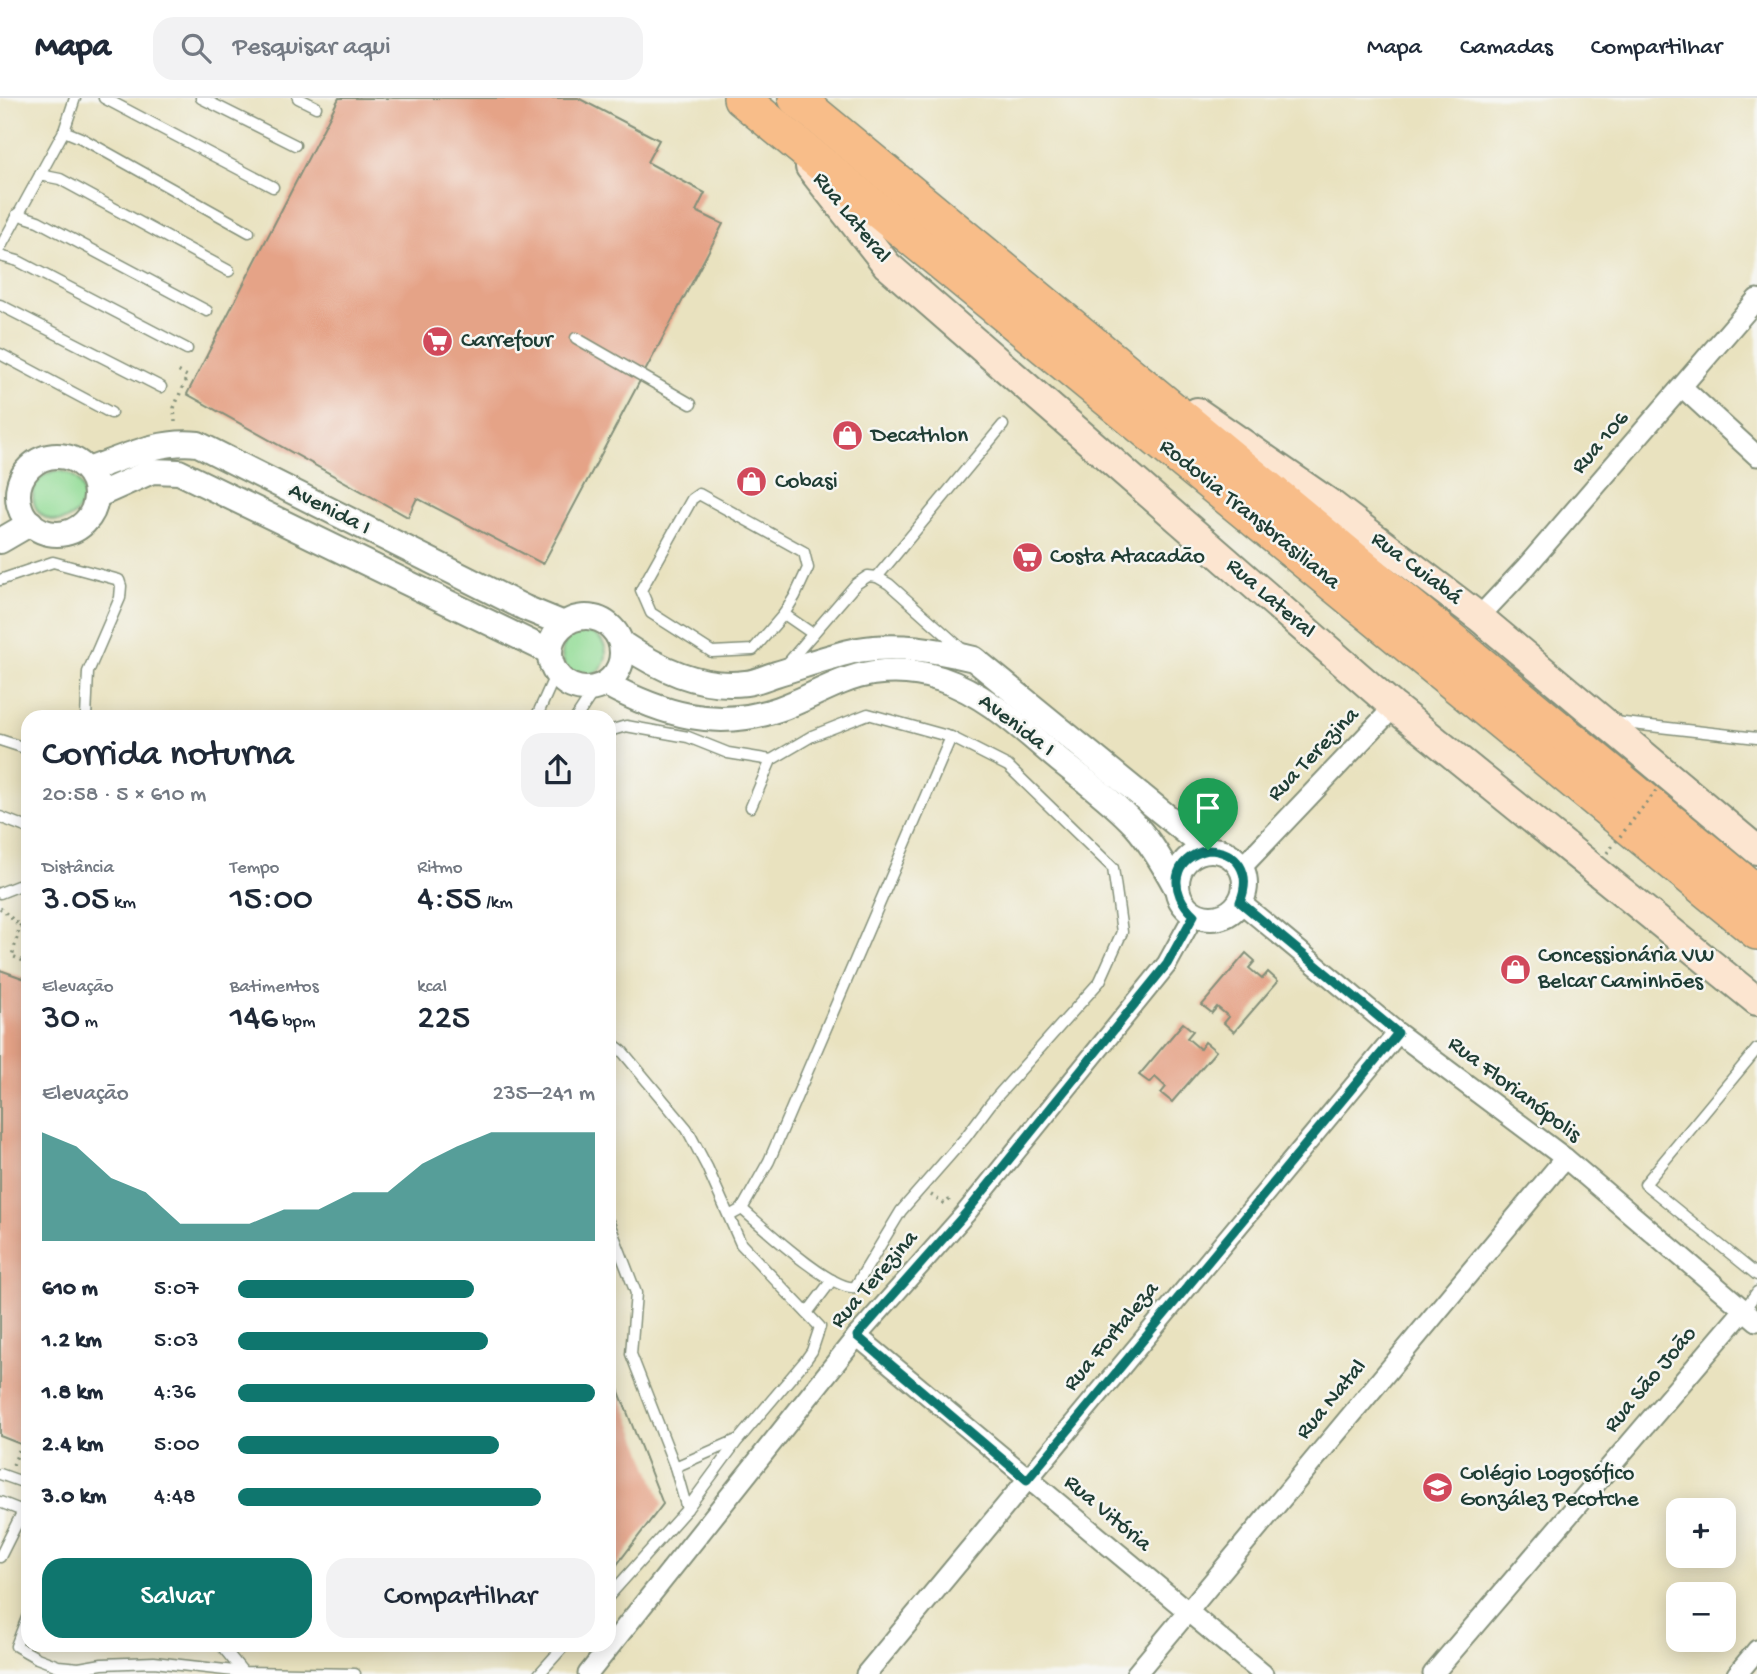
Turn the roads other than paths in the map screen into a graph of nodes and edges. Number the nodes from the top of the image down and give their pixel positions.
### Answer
1 (75, 98) edge
2 (104, 98) edge
3 (201, 98) edge
4 (298, 98) edge
5 (741, 98) edge
6 (796, 98) edge
7 (316, 107) dead end
8 (64, 131) junction
9 (785, 134) junction
10 (295, 145) dead end
11 (40, 175) junction
12 (273, 187) dead end
13 (17, 214) junction
14 (249, 232) dead end
15 (0, 248) edge
16 (0, 256) edge
17 (229, 271) dead end
18 (1757, 299) edge
19 (0, 305) edge
20 (208, 311) dead end
21 (1055, 312) junction
22 (576, 338) dead end
23 (187, 349) dead end
24 (0, 354) edge
25 (161, 387) dead end
26 (1682, 387) junction
27 (691, 404) dead end
28 (111, 413) dead end
29 (1003, 425) dead end
30 (1757, 456) edge
31 (88, 470) junction
32 (96, 496) junction
33 (9, 498) edge
34 (31, 523) junction
35 (0, 541) edge
36 (877, 577) junction
37 (0, 580) edge
38 (784, 614) junction
39 (1479, 617) junction
40 (565, 624) junction
41 (813, 634) junction
42 (621, 643) junction
43 (974, 659) junction
44 (553, 663) junction
45 (779, 673) junction
46 (600, 687) junction
47 (1394, 707) junction
48 (86, 710) edge
49 (538, 710) edge
50 (582, 710) edge
51 (1604, 721) junction
52 (616, 729) edge
53 (951, 737) junction
54 (1757, 737) edge
55 (0, 740) edge
56 (21, 747) edge
57 (771, 760) junction
58 (751, 807) dead end
59 (0, 817) edge
60 (21, 828) edge
61 (1208, 850) junction
62 (1757, 850) edge
63 (1241, 868) junction
64 (21, 883) edge
65 (1176, 887) junction
66 (0, 893) edge
67 (1757, 893) edge
68 (1240, 902) junction
69 (1194, 915) junction
70 (1757, 932) edge
71 (1757, 1001) edge
72 (1398, 1033) junction
73 (616, 1046) edge
74 (1757, 1049) edge
75 (1565, 1158) junction
76 (742, 1209) junction
77 (729, 1216) junction
78 (616, 1241) edge
79 (1757, 1275) edge
80 (832, 1280) junction
81 (1757, 1292) edge
82 (807, 1312) junction
83 (1750, 1315) edge
84 (857, 1336) junction
85 (738, 1439) junction
86 (675, 1467) junction
87 (0, 1474) edge
88 (1027, 1480) junction
89 (21, 1482) edge
90 (0, 1502) edge
91 (687, 1508) junction
92 (21, 1510) edge
93 (21, 1519) edge
94 (0, 1558) edge
95 (616, 1588) edge
96 (1186, 1612) junction
97 (21, 1633) edge
98 (616, 1638) edge
99 (21, 1649) edge
100 (1757, 1650) edge
101 (26, 1652) edge
102 (227, 1652) edge
103 (559, 1652) edge
104 (605, 1652) edge
105 (243, 1672) edge
106 (355, 1674) edge
107 (539, 1674) edge
108 (587, 1674) edge
109 (866, 1674) edge
110 (1136, 1674) edge
111 (1263, 1674) edge
112 (1433, 1674) edge
113 (1737, 1674) edge

1 - 8 lane
2 - 12 lane
3 - 10 lane
4 - 7 lane
5 - 9 highway, Rodovia Transbrasiliana
6 - 21 highway, Rodovia Transbrasiliana
8 - 11 lane
8 - 14 lane
9 - 47 main road, Rua Lateral
9 - 70 highway, Rodovia Transbrasiliana
11 - 13 lane
11 - 17 lane
13 - 15 lane
13 - 20 lane
16 - 23 lane
18 - 26 street, Rua 106
19 - 25 lane
21 - 39 main road, Rua Cuiabá
21 - 67 highway, Rodovia Transbrasiliana
22 - 27 lane
24 - 28 lane
26 - 30 street
26 - 39 street, Rua 106
29 - 36 lane
31 - 32 street
31 - 33 street
31 - 40 street, Avenida I
32 - 34 street
32 - 44 street, Avenida I
33 - 34 street
34 - 35 street
36 - 41 lane
36 - 43 lane
37 - 48 lane
38 - 38 lane
38 - 41 lane
39 - 51 main road, Rua Cuiabá
40 - 42 street
40 - 44 street
41 - 45 lane
42 - 45 street, Avenida I
42 - 46 street
43 - 45 street, Avenida I
43 - 61 street, Avenida I
44 - 46 street
44 - 49 lane
46 - 50 lane
46 - 65 street, Avenida I
47 - 63 street, Rua Terezina
47 - 71 main road, Rua Lateral
51 - 54 lane
51 - 62 main road, Rua Cuiabá
52 - 57 lane
53 - 57 lane
53 - 76 lane
53 - 80 lane
55 - 56 lane
57 - 58 lane
59 - 60 lane
61 - 63 street
61 - 65 street
63 - 68 street
64 - 66 lane
65 - 69 street
68 - 69 street
68 - 72 street, Rua Florianópolis
69 - 84 street, Rua Terezina
72 - 75 street, Rua Florianópolis
72 - 88 street, Rua Fortaleza
73 - 77 lane
74 - 79 lane
75 - 83 street, Rua Florianópolis
75 - 96 street, Rua Natal
76 - 77 lane
76 - 80 lane
77 - 82 lane
78 - 86 lane
80 - 82 lane
81 - 83 lane
82 - 85 lane
83 - 112 street, Rua São João
84 - 88 street, Rua Vitória
84 - 98 street, Rua Terezina
85 - 86 lane
85 - 91 lane
86 - 91 lane
87 - 89 lane
88 - 96 street, Rua Vitória
88 - 109 street, Rua Fortaleza
90 - 92 lane
91 - 95 lane
93 - 94 lane
96 - 110 street, Rua Natal
96 - 111 street, Rua Vitória
97 - 99 lane
100 - 113 street
101 - 105 lane
102 - 105 lane
103 - 107 lane
104 - 108 street, Rua Terezina
105 - 106 lane

